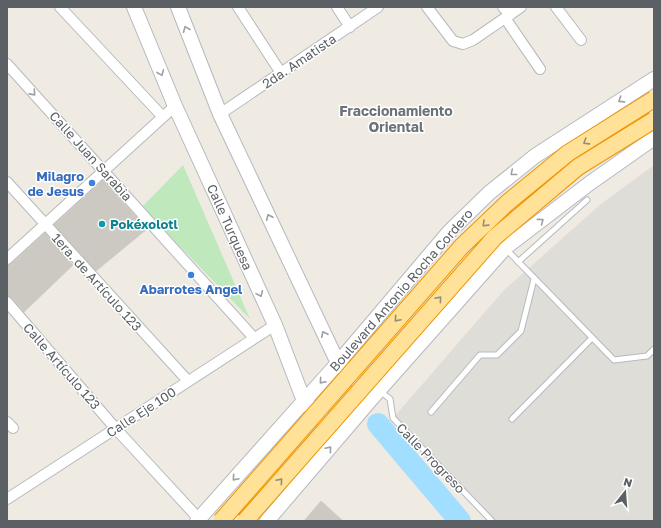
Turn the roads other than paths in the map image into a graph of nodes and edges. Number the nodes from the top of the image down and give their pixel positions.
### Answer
1 (60, 7) edge
2 (134, 7) edge
3 (178, 7) edge
4 (238, 7) edge
5 (337, 7) edge
6 (378, 7) edge
7 (427, 7) edge
8 (503, 7) edge
9 (521, 7) edge
10 (556, 7) edge
11 (507, 17) junction
12 (350, 27) junction
13 (581, 40) dead end
14 (7, 64) edge
15 (540, 68) dead end
16 (281, 73) junction
17 (654, 79) edge
18 (654, 99) edge
19 (175, 106) junction
20 (220, 114) junction
21 (163, 116) junction
22 (654, 120) edge
23 (654, 138) edge
24 (104, 171) junction
25 (7, 182) edge
26 (586, 200) dead end
27 (45, 224) junction
28 (507, 250) junction
29 (7, 259) edge
30 (518, 262) junction
31 (534, 279) junction
32 (7, 302) edge
33 (372, 322) junction
34 (274, 325) junction
35 (254, 338) junction
36 (592, 338) junction
37 (654, 349) edge
38 (411, 356) junction
39 (338, 363) junction
40 (405, 370) dead end
41 (188, 381) junction
42 (382, 392) junction
43 (304, 401) junction
44 (431, 412) dead end
45 (512, 419) dead end
46 (116, 429) junction
47 (342, 435) junction
48 (263, 445) junction
49 (304, 479) junction
50 (7, 499) edge
51 (198, 520) edge
52 (221, 521) edge
53 (245, 521) edge
54 (267, 521) edge
55 (492, 521) edge

1 - 21 street
2 -> 19 main road, Calle Turquesa
20 -> 3 main road
4 - 16 street
5 - 12 street
6 - 12 street, 2da. Amatista
7 - 11 street
8 - 11 street
9 - 11 street
10 - 13 street
11 - 15 street
12 - 16 street, 2da. Amatista
14 -> 24 street, Calle Juan Sarabia
16 - 20 street, 2da. Amatista
17 -> 33 main road, Boulevard Antonio Rocha Cordero
18 -> 52 highway, Boulevard Antonio Rocha Cordero, bridge
19 - 21 street
19 -> 34 main road, Calle Turquesa
39 -> 20 main road
21 - 24 street
53 -> 22 highway, bridge
28 -> 23 main road
24 - 27 street
24 - 35 street, Calle Juan Sarabia
25 - 27 street, 1era. de Artículo 123
26 - 30 lane
27 - 29 street
27 - 41 street, 1era. de Artículo 123
28 - 30 lane
28 - 38 main road
28 - 40 lane
30 - 31 lane
31 - 36 lane
31 - 44 lane
32 - 46 street, Calle Artículo 123
33 - 38 main road
33 - 39 main road, Boulevard Antonio Rocha Cordero
34 - 35 street, Calle Eje 100
34 - 43 main road, Calle Turquesa
35 - 41 street, Calle Eje 100
36 - 37 lane
36 - 45 lane
38 - 42 main road
39 - 42 main road
39 -> 43 main road, Boulevard Antonio Rocha Cordero
41 - 46 street, Calle Eje 100
42 - 47 main road
42 - 55 lane, Calle Progreso
43 - 47 main road, Calle Turquesa
43 - 48 main road, Boulevard Antonio Rocha Cordero
46 - 50 street, Calle Eje 100
46 - 51 street, Calle Artículo 123
49 -> 47 main road
48 - 49 main road
48 -> 51 main road, Boulevard Antonio Rocha Cordero
49 - 54 main road

